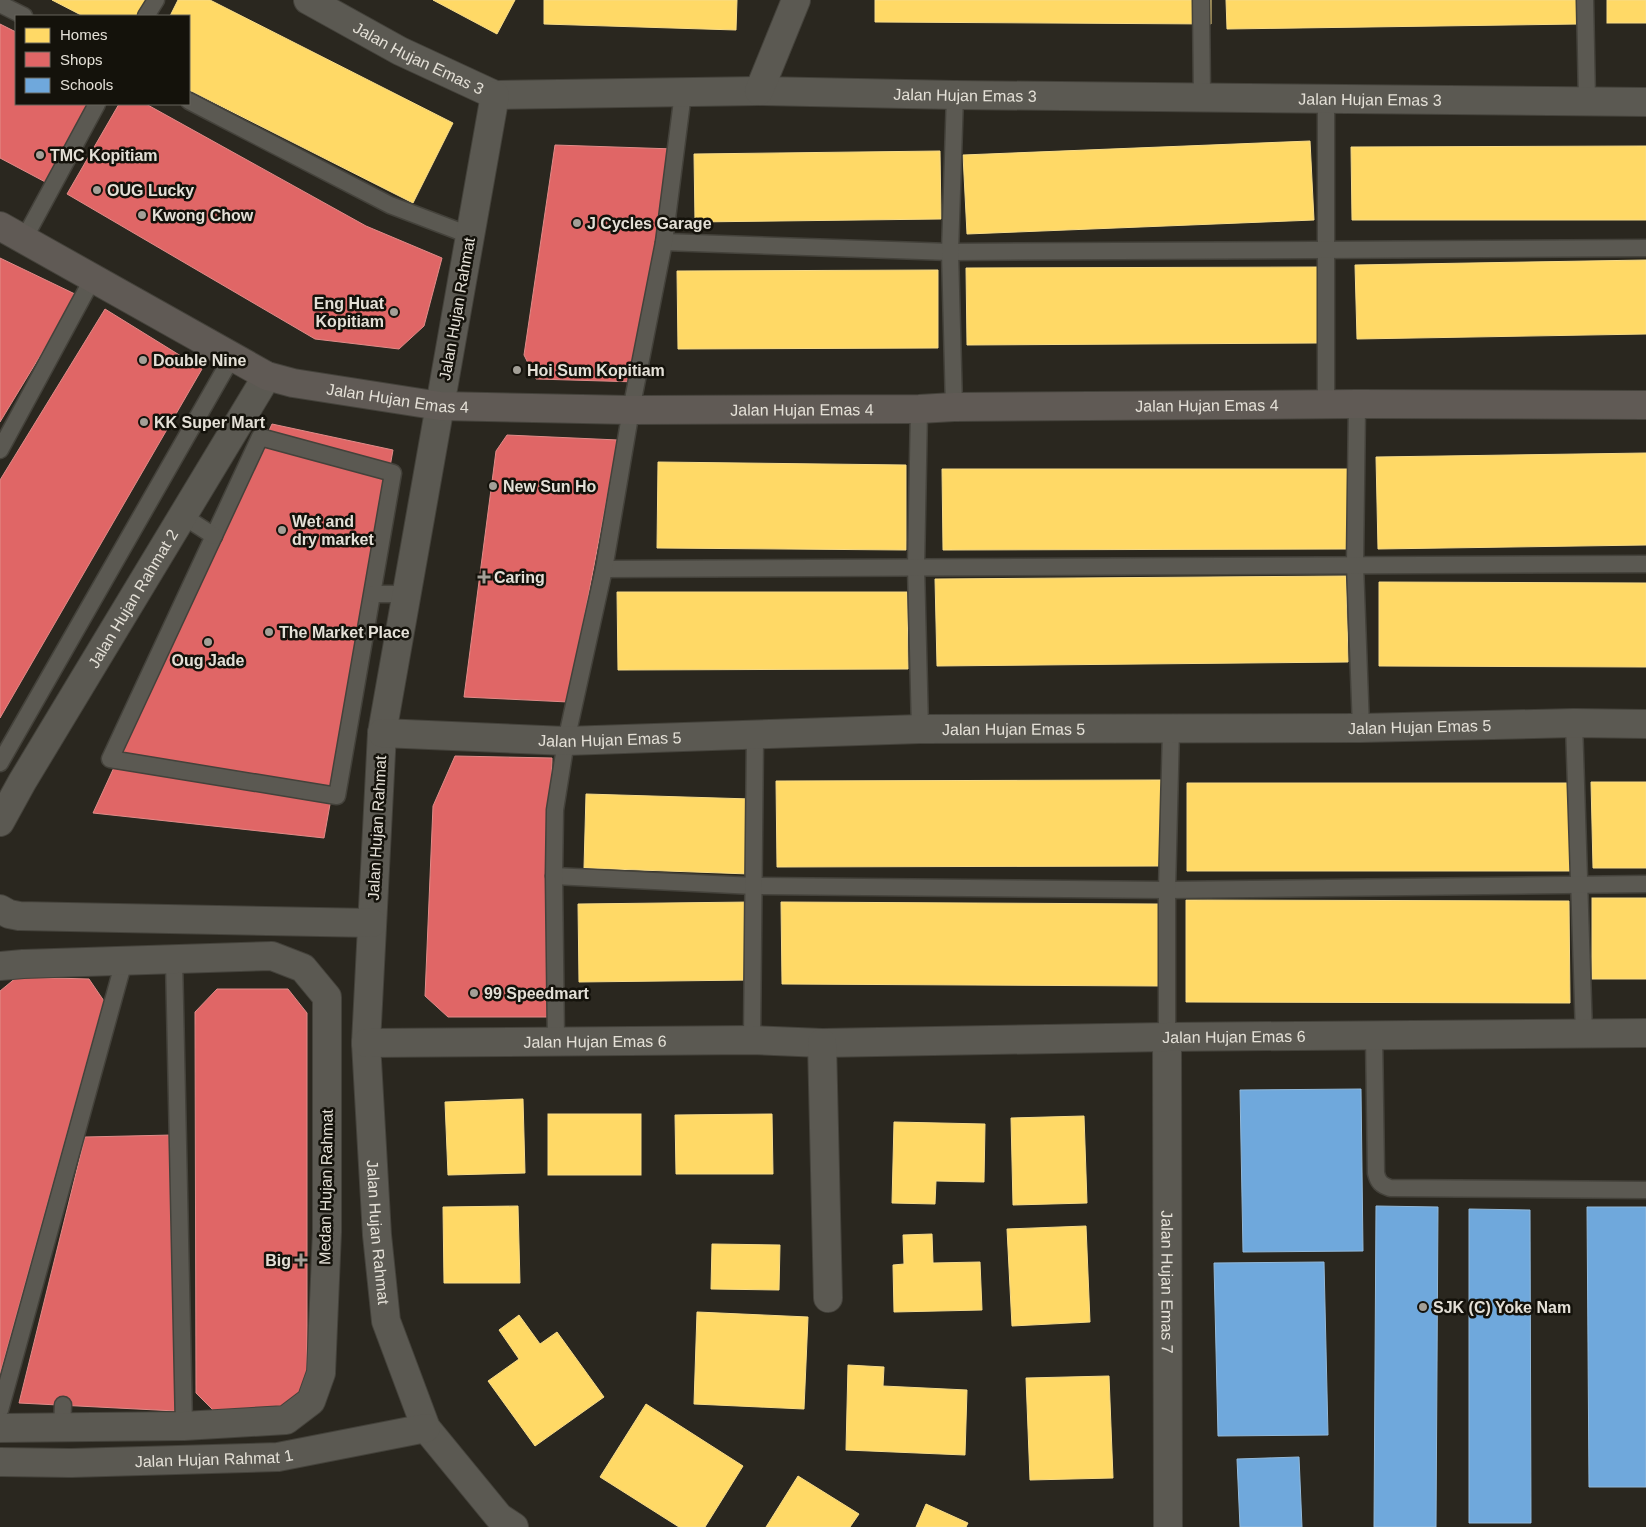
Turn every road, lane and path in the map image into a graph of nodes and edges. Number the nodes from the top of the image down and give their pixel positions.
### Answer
1 (156, 0) edge
2 (308, 0) edge
3 (796, 0) edge
4 (1201, 0) edge
5 (1585, 0) edge
6 (0, 4) edge
7 (22, 15) edge
8 (147, 15) edge
9 (759, 91) junction
10 (683, 93) junction
11 (955, 95) junction
12 (494, 96) junction
13 (1202, 98) junction
14 (1326, 99) junction
15 (1586, 101) junction
16 (190, 102) edge
17 (1646, 102) edge
18 (96, 105) edge
19 (0, 226) edge
20 (470, 235) junction
21 (24, 239) junction
22 (664, 242) junction
23 (1646, 248) edge
24 (1327, 250) junction
25 (950, 252) junction
26 (93, 278) junction
27 (232, 356) junction
28 (267, 376) junction
29 (1326, 404) junction
30 (1357, 404) junction
31 (1646, 405) edge
32 (440, 406) junction
33 (954, 407) junction
34 (920, 409) junction
35 (631, 410) junction
36 (0, 450) edge
37 (183, 516) junction
38 (214, 536) junction
39 (1646, 564) edge
40 (1356, 565) junction
41 (916, 567) junction
42 (604, 569) junction
43 (373, 594) junction
44 (408, 594) junction
45 (1574, 722) junction
46 (1646, 724) edge
47 (1361, 728) junction
48 (920, 729) junction
49 (1171, 729) junction
50 (382, 733) junction
51 (755, 735) junction
52 (566, 741) junction
53 (0, 763) edge
54 (11, 776) edge
55 (0, 822) edge
56 (554, 876) junction
57 (1578, 884) junction
58 (1646, 884) edge
59 (754, 886) junction
60 (1167, 890) junction
61 (0, 909) edge
62 (372, 923) junction
63 (174, 960) junction
64 (124, 961) junction
65 (0, 966) edge
66 (327, 997) junction
67 (368, 997) junction
68 (1646, 1033) edge
69 (1584, 1034) junction
70 (1374, 1035) junction
71 (1168, 1037) junction
72 (752, 1040) junction
73 (556, 1041) junction
74 (366, 1043) junction
75 (822, 1044) junction
76 (1646, 1190) edge
77 (828, 1298) dead end
78 (0, 1410) edge
79 (184, 1426) junction
80 (0, 1428) edge
81 (426, 1428) junction
82 (0, 1462) edge
83 (514, 1527) edge
84 (1168, 1527) edge

1 - 8 lane
2 - 12 street, Jalan Hujan Emas 3
3 - 9 street
4 - 13 lane
5 - 15 lane
6 - 7 lane
9 - 10 street, Jalan Hujan Emas 3
9 - 11 street, Jalan Hujan Emas 3
10 - 12 street, Jalan Hujan Emas 3
10 - 22 lane
11 - 13 street, Jalan Hujan Emas 3
11 - 25 lane
12 - 20 street, Jalan Hujan Rahmat
13 - 14 street, Jalan Hujan Emas 3
14 - 15 street, Jalan Hujan Emas 3
14 - 24 lane
15 - 17 street, Jalan Hujan Emas 3
16 - 20 lane
18 - 21 lane
19 - 21 street, Jalan Hujan Emas 4
20 - 32 street, Jalan Hujan Rahmat
21 - 26 street, Jalan Hujan Emas 4
22 - 25 lane
22 - 35 lane
23 - 24 lane
24 - 25 lane
24 - 29 lane
25 - 33 lane
26 - 27 street, Jalan Hujan Emas 4
26 - 36 lane
27 - 28 street, Jalan Hujan Emas 4
27 - 53 lane
28 - 32 street, Jalan Hujan Emas 4
28 - 37 street, Jalan Hujan Rahmat 2
29 - 30 street, Jalan Hujan Emas 4
29 - 33 street, Jalan Hujan Emas 4
30 - 31 street, Jalan Hujan Emas 4
30 - 40 lane
32 - 35 street, Jalan Hujan Emas 4
32 - 44 street, Jalan Hujan Rahmat
33 - 34 street, Jalan Hujan Emas 4
34 - 35 street, Jalan Hujan Emas 4
34 - 41 lane
35 - 42 lane
37 - 38 lane
37 - 54 street, Jalan Hujan Rahmat 2
38 - 43 lane
38 - 43 lane
39 - 40 lane
40 - 41 lane
40 - 47 lane
41 - 42 lane
41 - 48 lane
42 - 52 lane
43 - 44 lane
44 - 50 street, Jalan Hujan Rahmat
45 - 46 street, Jalan Hujan Emas 5
45 - 47 street, Jalan Hujan Emas 5
45 - 57 lane
47 - 49 street, Jalan Hujan Emas 5
48 - 49 street, Jalan Hujan Emas 5
48 - 51 street, Jalan Hujan Emas 5
49 - 60 lane
50 - 52 street, Jalan Hujan Emas 5
50 - 62 street, Jalan Hujan Rahmat
51 - 52 street, Jalan Hujan Emas 5
51 - 59 lane
52 - 56 lane
54 - 55 street, Jalan Hujan Rahmat 2
56 - 59 lane
56 - 73 lane
57 - 58 lane
57 - 60 lane
57 - 69 lane
59 - 60 lane
59 - 72 lane
60 - 71 lane
61 - 62 street
62 - 67 street, Jalan Hujan Rahmat
63 - 64 street
63 - 66 street
63 - 79 lane
64 - 65 street
64 - 78 lane
66 - 67 street
66 - 79 street, Medan Hujan Rahmat
67 - 74 street, Jalan Hujan Rahmat
68 - 69 street, Jalan Hujan Emas 6
69 - 70 street, Jalan Hujan Emas 6
70 - 71 street, Jalan Hujan Emas 6
70 - 76 lane
71 - 75 street, Jalan Hujan Emas 6
71 - 84 street, Jalan Hujan Emas 7
72 - 73 street, Jalan Hujan Emas 6
72 - 75 street, Jalan Hujan Emas 6
73 - 74 street, Jalan Hujan Emas 6
74 - 81 street, Jalan Hujan Rahmat
75 - 77 street
79 - 80 street, Medan Hujan Rahmat
81 - 82 street, Jalan Hujan Rahmat 1
81 - 83 street, Jalan Hujan Rahmat

